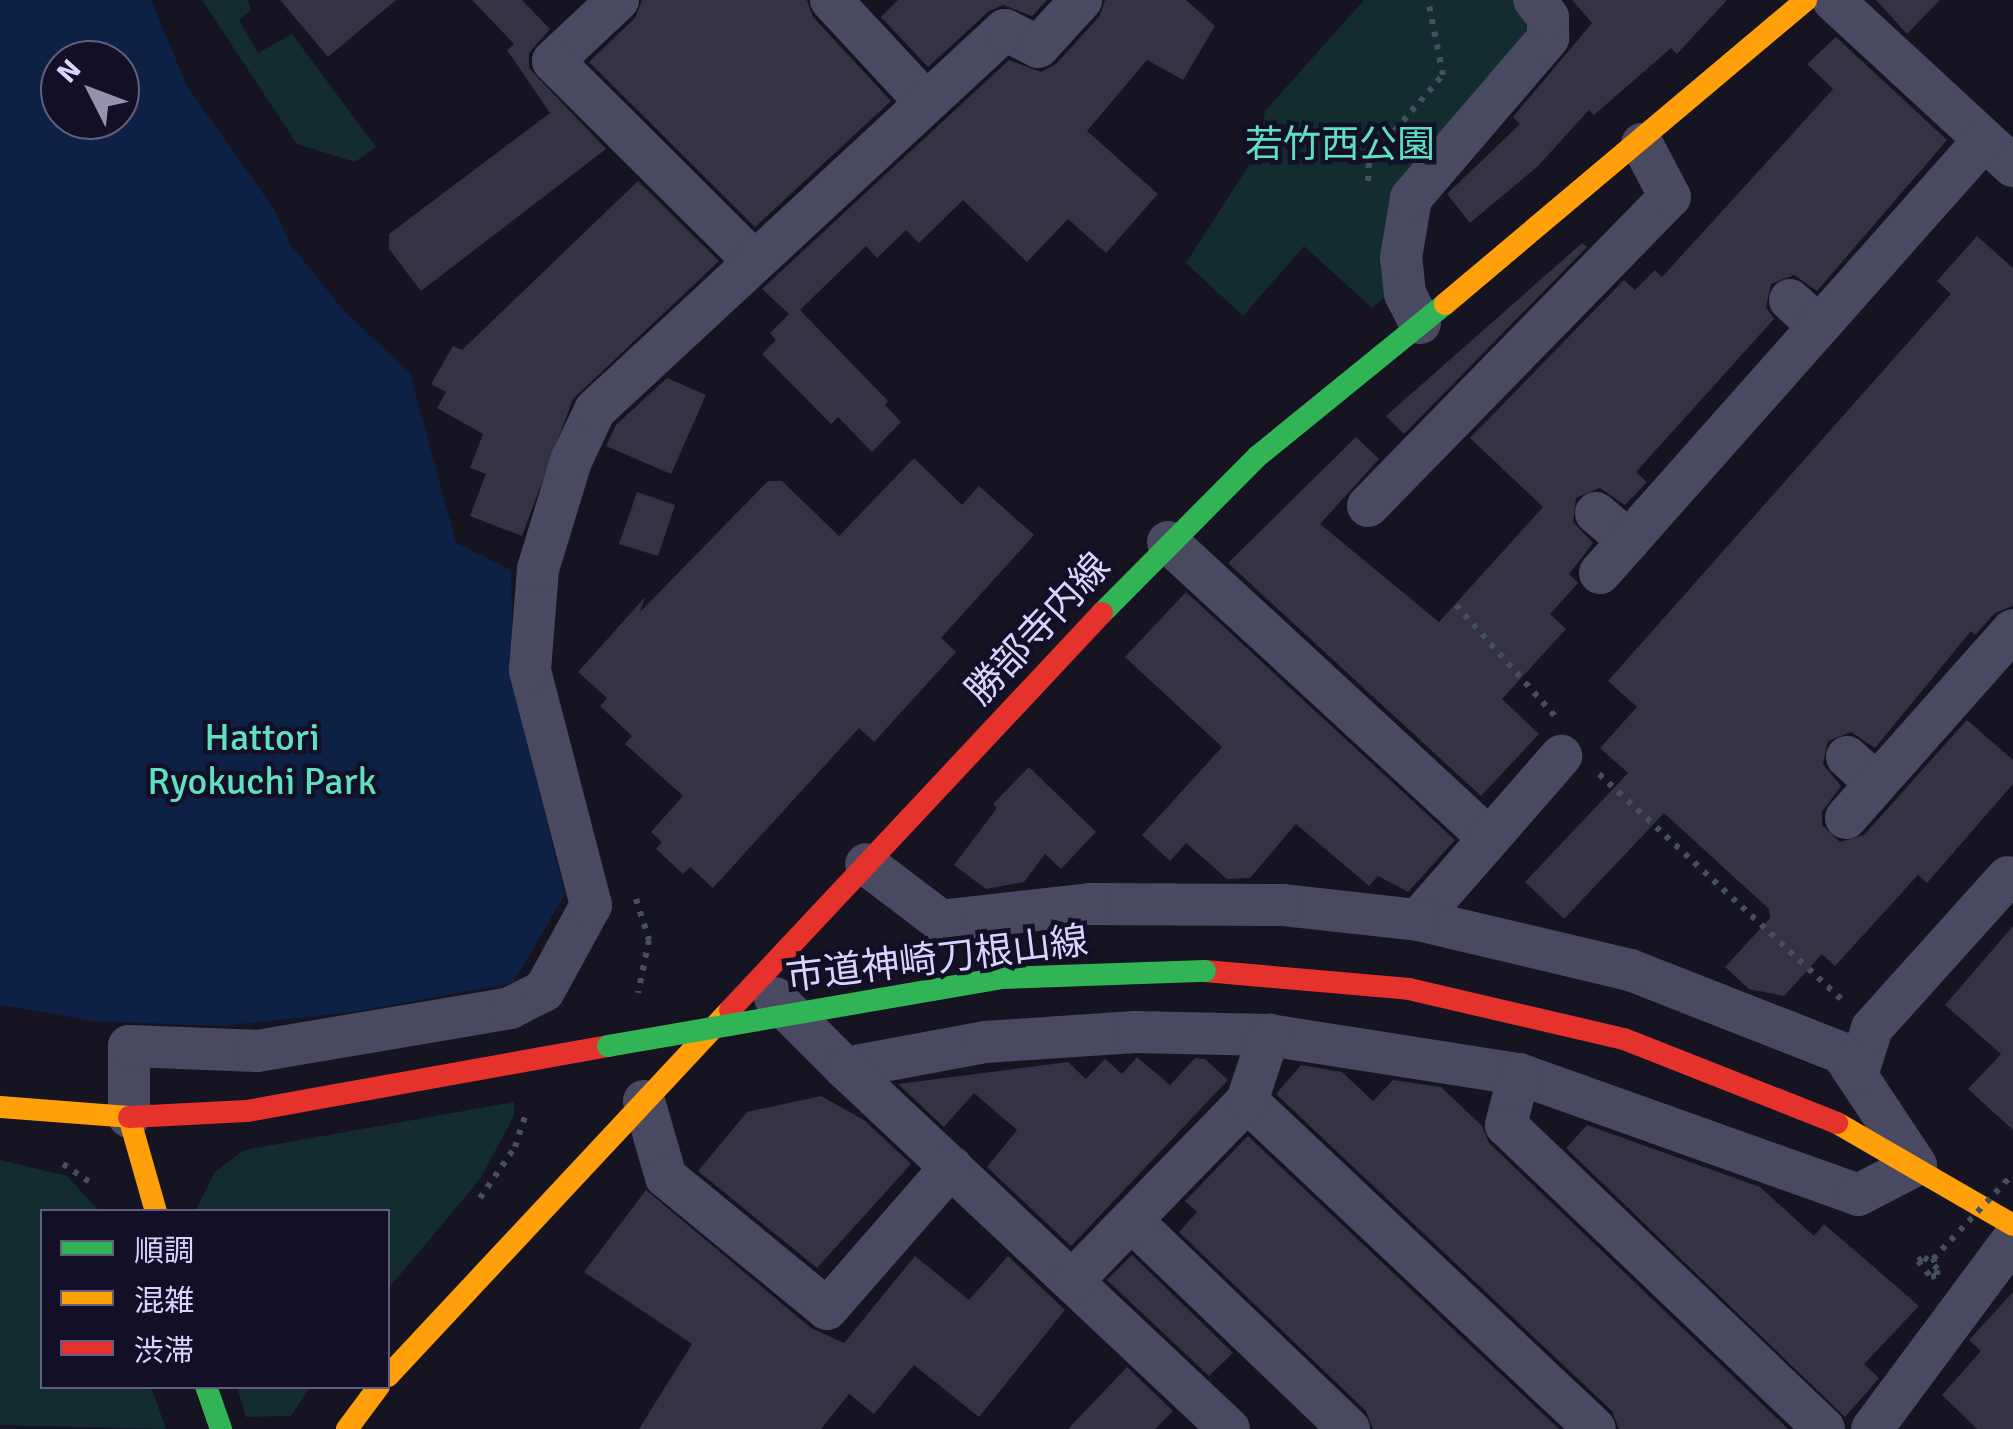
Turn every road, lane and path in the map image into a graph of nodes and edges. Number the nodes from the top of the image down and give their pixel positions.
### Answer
1 (618, 0) edge
2 (831, 0) edge
3 (1082, 0) edge
4 (1428, 0) edge
5 (1534, 0) edge
6 (1806, 0) edge
7 (1834, 0) edge
8 (924, 101) junction
9 (1642, 144) junction
10 (1999, 153) edge
11 (1368, 195) dead end
12 (754, 260) junction
13 (1420, 322) junction
14 (1368, 506) dead end
15 (1596, 513) dead end
16 (1628, 541) junction
17 (1168, 542) junction
18 (1600, 573) dead end
19 (1456, 605) dead end
20 (2013, 630) edge
21 (1571, 747) junction
22 (1846, 818) dead end
23 (1487, 836) junction
24 (866, 864) junction
25 (2008, 877) dead end
26 (1418, 920) junction
27 (758, 980) junction
28 (1872, 1028) junction
29 (1269, 1036) junction
30 (845, 1068) junction
31 (1519, 1074) junction
32 (1858, 1075) junction
33 (644, 1101) junction
34 (1247, 1101) junction
35 (528, 1103) dead end
36 (0, 1107) edge
37 (129, 1117) junction
38 (54, 1161) dead end
39 (1916, 1165) junction
40 (951, 1167) junction
41 (2013, 1174) edge
42 (100, 1193) dead end
43 (155, 1209) edge
44 (469, 1213) dead end
45 (1134, 1223) junction
46 (2013, 1225) edge
47 (2013, 1238) edge
48 (1918, 1262) dead end
49 (1074, 1279) junction
50 (390, 1374) edge
51 (207, 1389) edge
52 (377, 1389) edge
53 (220, 1429) edge
54 (347, 1429) edge
55 (1228, 1429) edge
56 (1349, 1429) edge
57 (1595, 1429) edge
58 (1824, 1429) edge
59 (1872, 1429) edge

1 - 12 street
2 - 8 street
3 - 8 street
4 - 11 path
5 - 13 street
6 - 9 street, 勝部寺内線
7 - 10 street
8 - 12 street
9 - 13 street, 勝部寺内線
9 - 14 street
10 - 16 street
12 - 37 street
13 - 17 street, 勝部寺内線
15 - 16 street
16 - 18 street
17 - 23 street
17 - 24 street, 勝部寺内線
19 - 21 path
20 - 22 street
21 - 23 street
21 - 28 path
23 - 26 street
24 - 26 street
24 - 27 street, 勝部寺内線
25 - 28 street
26 - 32 street
27 - 30 street
27 - 33 street, 勝部寺内線
28 - 32 street
29 - 30 street
29 - 31 street
29 - 34 street
30 - 40 street
31 - 39 street
31 - 58 street
32 - 39 street
33 - 40 street
33 - 50 street, 勝部寺内線
34 - 45 street
34 - 57 street
35 - 44 path
36 - 37 street, 市道神崎刀根山線
37 - 39 street, 市道神崎刀根山線, bridge
37 - 43 street
38 - 42 path
39 - 46 street, 市道神崎刀根山線
40 - 49 street
41 - 48 path, bridge
45 - 49 street
45 - 56 street
47 - 59 street
49 - 55 street
51 - 53 street
52 - 54 street

